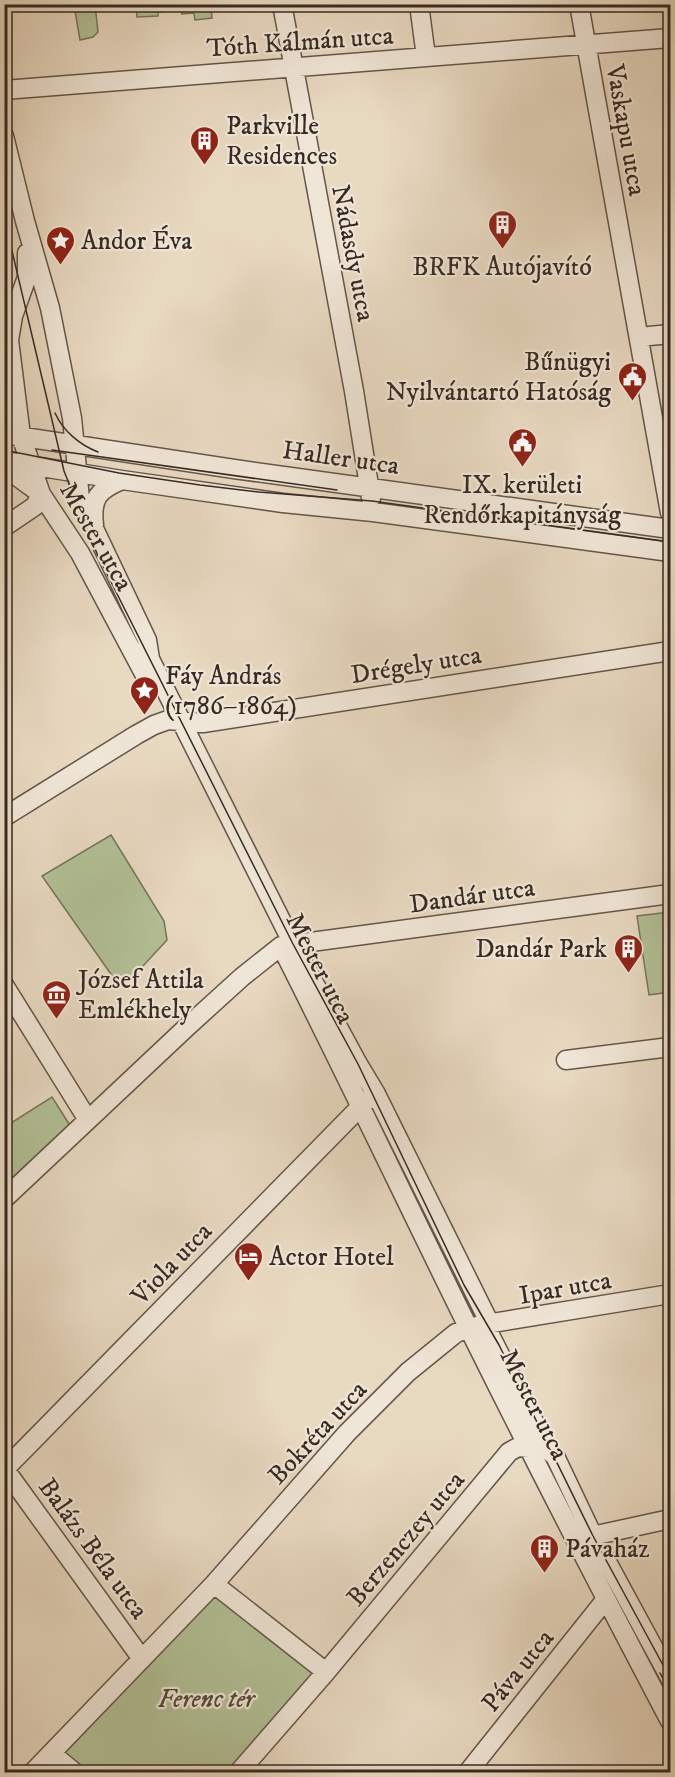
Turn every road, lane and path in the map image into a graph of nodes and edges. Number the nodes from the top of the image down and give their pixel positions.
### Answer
1 (282, 4) edge
2 (419, 4) edge
3 (579, 4) edge
4 (670, 38) edge
5 (585, 45) junction
6 (426, 57) junction
7 (293, 67) junction
8 (4, 90) edge
9 (4, 136) edge
10 (25, 221) junction
11 (50, 308) junction
12 (13, 316) junction
13 (670, 334) edge
14 (639, 337) junction
15 (13, 435) edge
16 (74, 444) junction
17 (4, 461) edge
18 (31, 465) junction
19 (4, 467) edge
20 (76, 473) junction
21 (122, 480) junction
22 (370, 487) junction
23 (41, 494) junction
24 (374, 512) junction
25 (670, 513) edge
26 (4, 527) edge
27 (670, 529) edge
28 (95, 530) junction
29 (670, 552) edge
30 (670, 651) edge
31 (175, 720) junction
32 (4, 817) edge
33 (670, 894) edge
34 (287, 945) junction
35 (4, 985) edge
36 (670, 1047) edge
37 (566, 1060) dead end
38 (376, 1094) junction
39 (362, 1105) junction
40 (88, 1120) junction
41 (4, 1199) edge
42 (670, 1294) edge
43 (469, 1328) junction
44 (490, 1330) junction
45 (529, 1448) junction
46 (5, 1469) edge
47 (670, 1519) edge
48 (584, 1538) junction
49 (214, 1584) junction
50 (606, 1599) junction
51 (142, 1659) junction
52 (326, 1672) junction
53 (670, 1678) edge
54 (670, 1721) edge
55 (51, 1753) junction
56 (33, 1773) edge
57 (74, 1773) edge
58 (239, 1773) edge
59 (468, 1773) edge

1 - 7 street, Nádasdy utca
2 - 6 street
3 - 5 street, Vaskapu utca
4 - 5 street, Tóth Kálmán utca
5 - 6 street, Tóth Kálmán utca
5 - 14 street, Vaskapu utca
6 - 7 street, Tóth Kálmán utca
7 - 8 street, Tóth Kálmán utca
7 - 22 street, Nádasdy utca
9 - 10 street, Mester utca
10 - 11 street, Mester utca
10 - 12 street, Mester utca
11 - 12 street
11 - 16 street, Mester utca
12 - 15 street, Mester utca
13 - 14 street
14 - 25 street, Vaskapu utca
15 - 16 street, Haller utca
15 - 18 street, Mester utca
16 - 20 street, Mester utca
16 - 22 street, Haller utca
17 - 18 street, Haller utca
18 - 20 street, Haller utca
18 - 23 street, Mester utca
19 - 23 street
20 - 21 street, Haller utca
20 - 28 street, Mester utca
21 - 24 street, Haller utca
21 - 28 street
22 - 24 street, Nádasdy utca
22 - 27 street, Haller utca
23 - 26 street
23 - 31 street, Mester utca
24 - 29 street, Haller utca
28 - 31 street, Mester utca
30 - 31 street, Drégely utca
31 - 32 street
31 - 34 street, Mester utca
33 - 34 street, Dandár utca
34 - 38 street, Mester utca
34 - 39 street, Mester utca
34 - 40 street
35 - 40 street
36 - 37 street
38 - 39 street, Viola utca
38 - 44 street, Mester utca
39 - 43 street, Mester utca
39 - 46 street, Viola utca
40 - 41 street
42 - 44 street, Ipar utca
43 - 44 street, Ipar utca
43 - 45 street, Mester utca
43 - 49 street, Bokréta utca
44 - 48 street, Mester utca
45 - 48 street, Mester utca
45 - 52 street, Berzenczey utca
46 - 51 street, Balázs Béla utca
47 - 48 street
48 - 50 street, Mester utca
48 - 53 street, Mester utca
49 - 51 street
49 - 52 street
50 - 54 street, Mester utca
50 - 59 street, Páva utca
51 - 55 street
52 - 58 street
55 - 56 street
55 - 57 street

